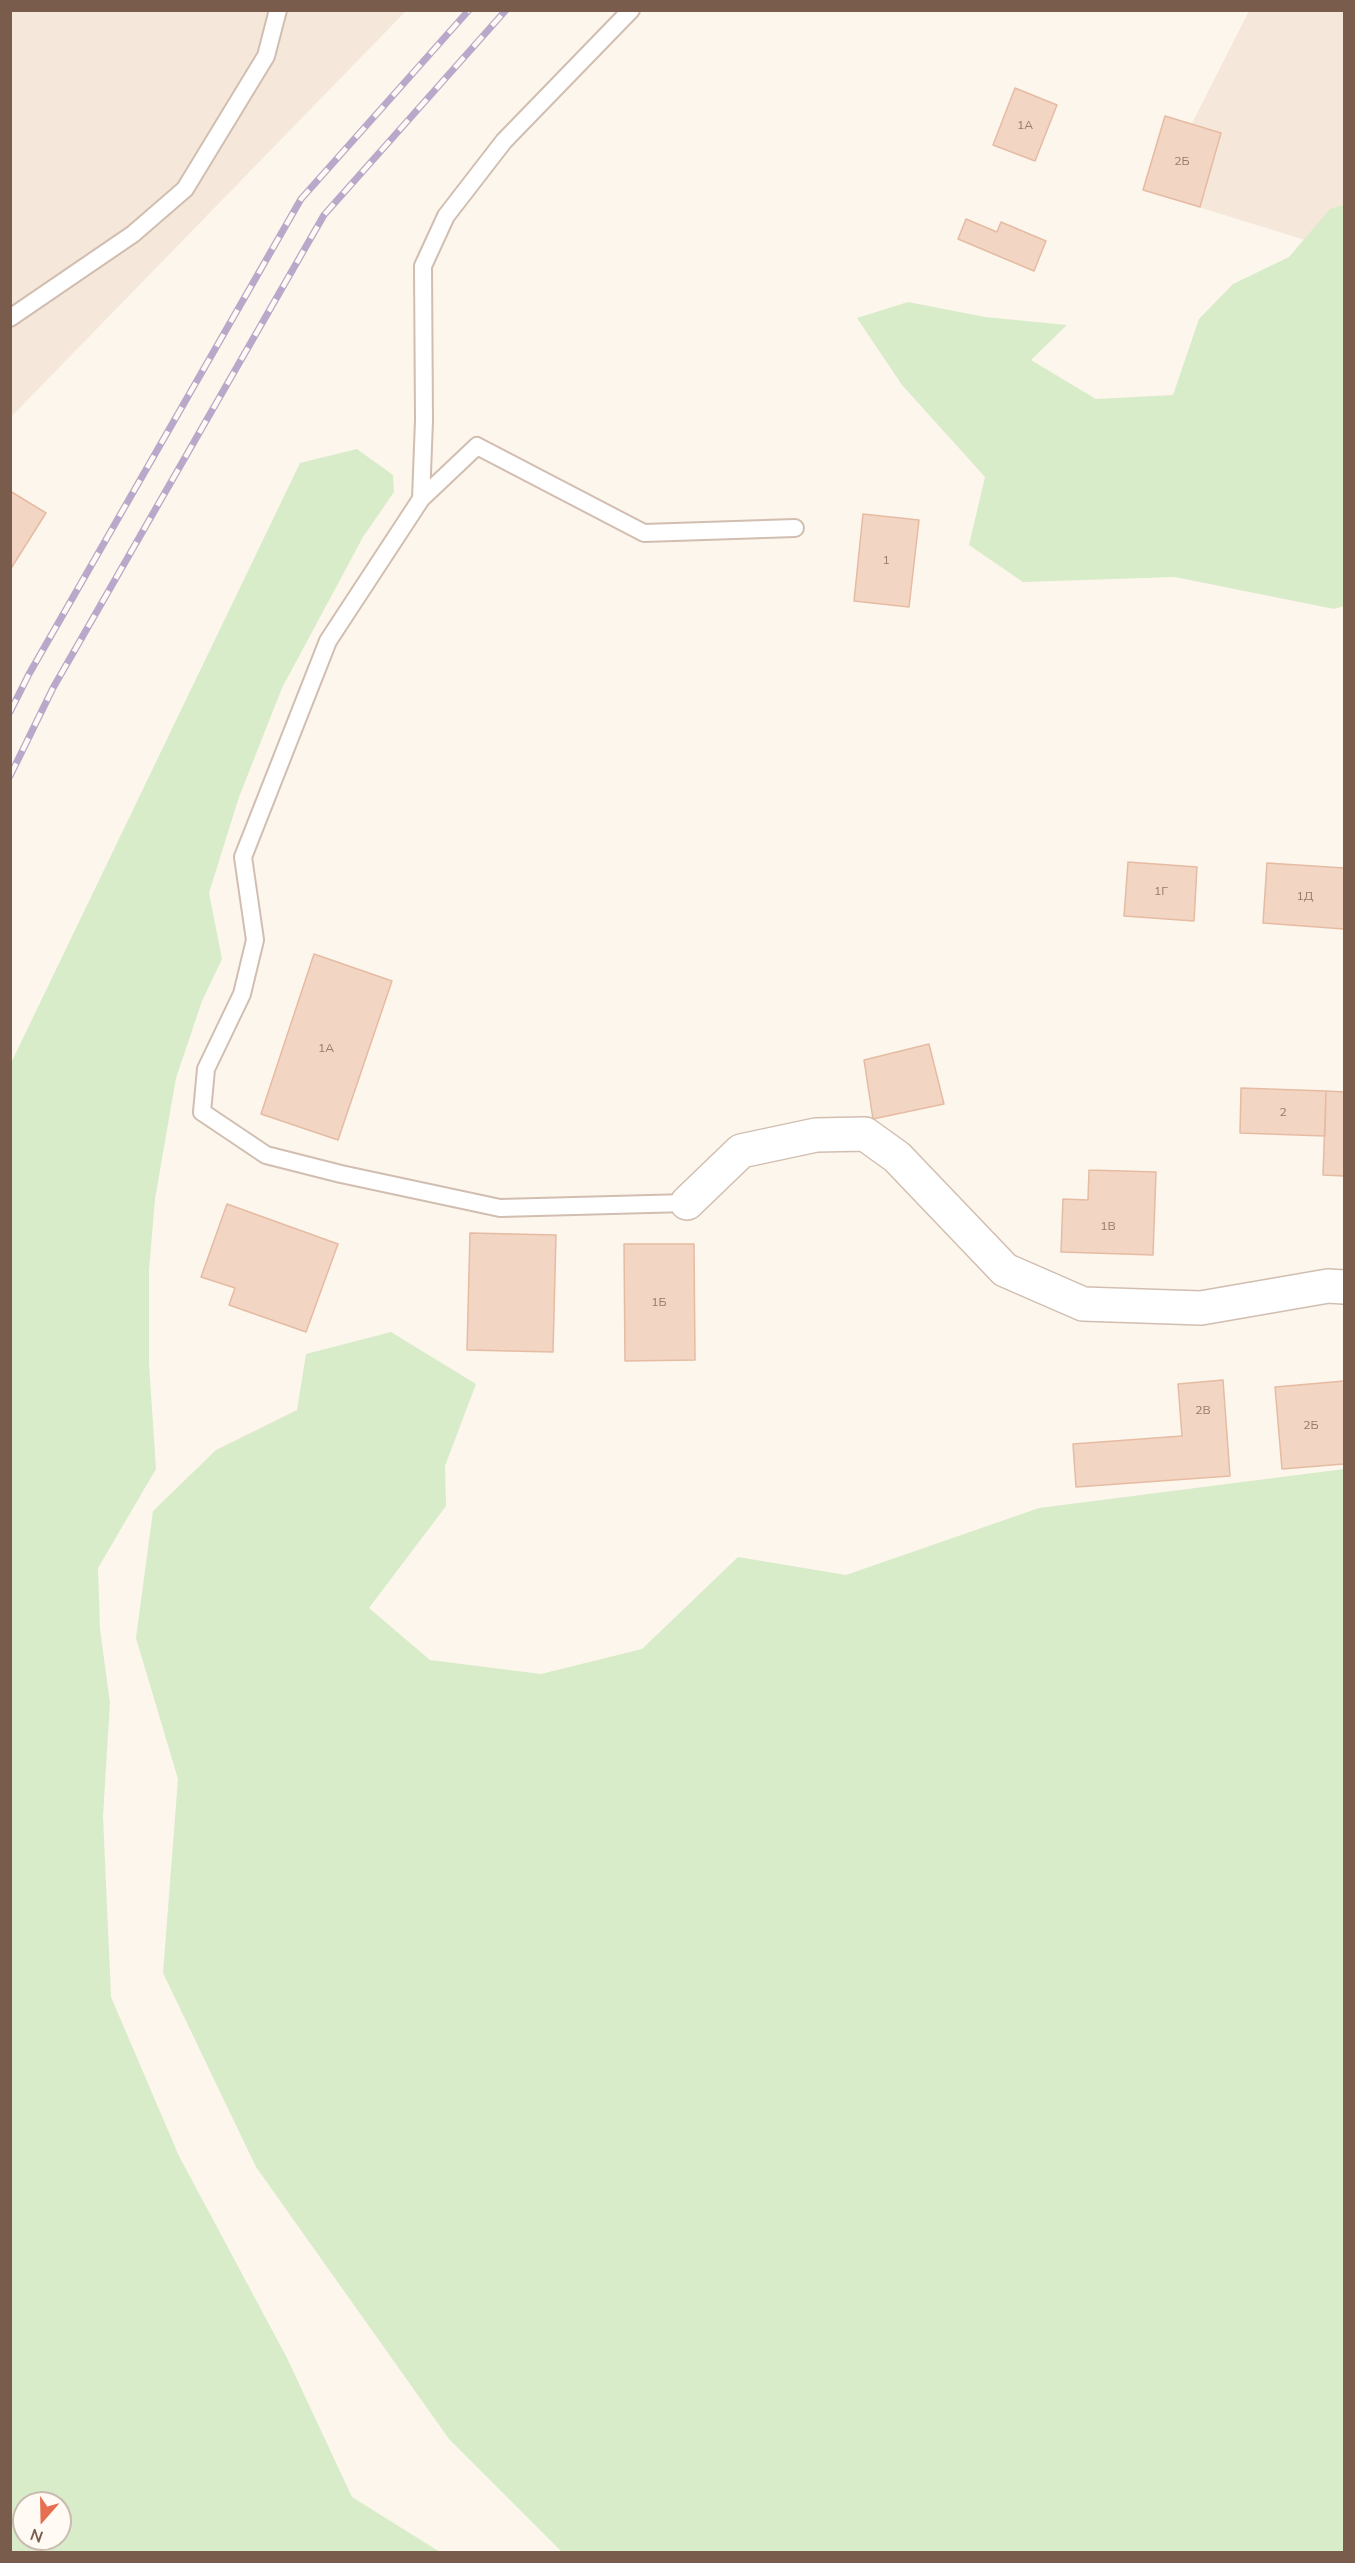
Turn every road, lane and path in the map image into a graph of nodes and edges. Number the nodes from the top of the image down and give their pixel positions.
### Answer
1 (278, 10) edge
2 (631, 10) edge
3 (10, 318) edge
4 (421, 499) junction
5 (795, 528) dead end
6 (687, 1203) joint
7 (1344, 1287) edge

1 - 3 lane
2 - 4 lane
4 - 5 lane
4 - 6 lane
6 - 7 street

